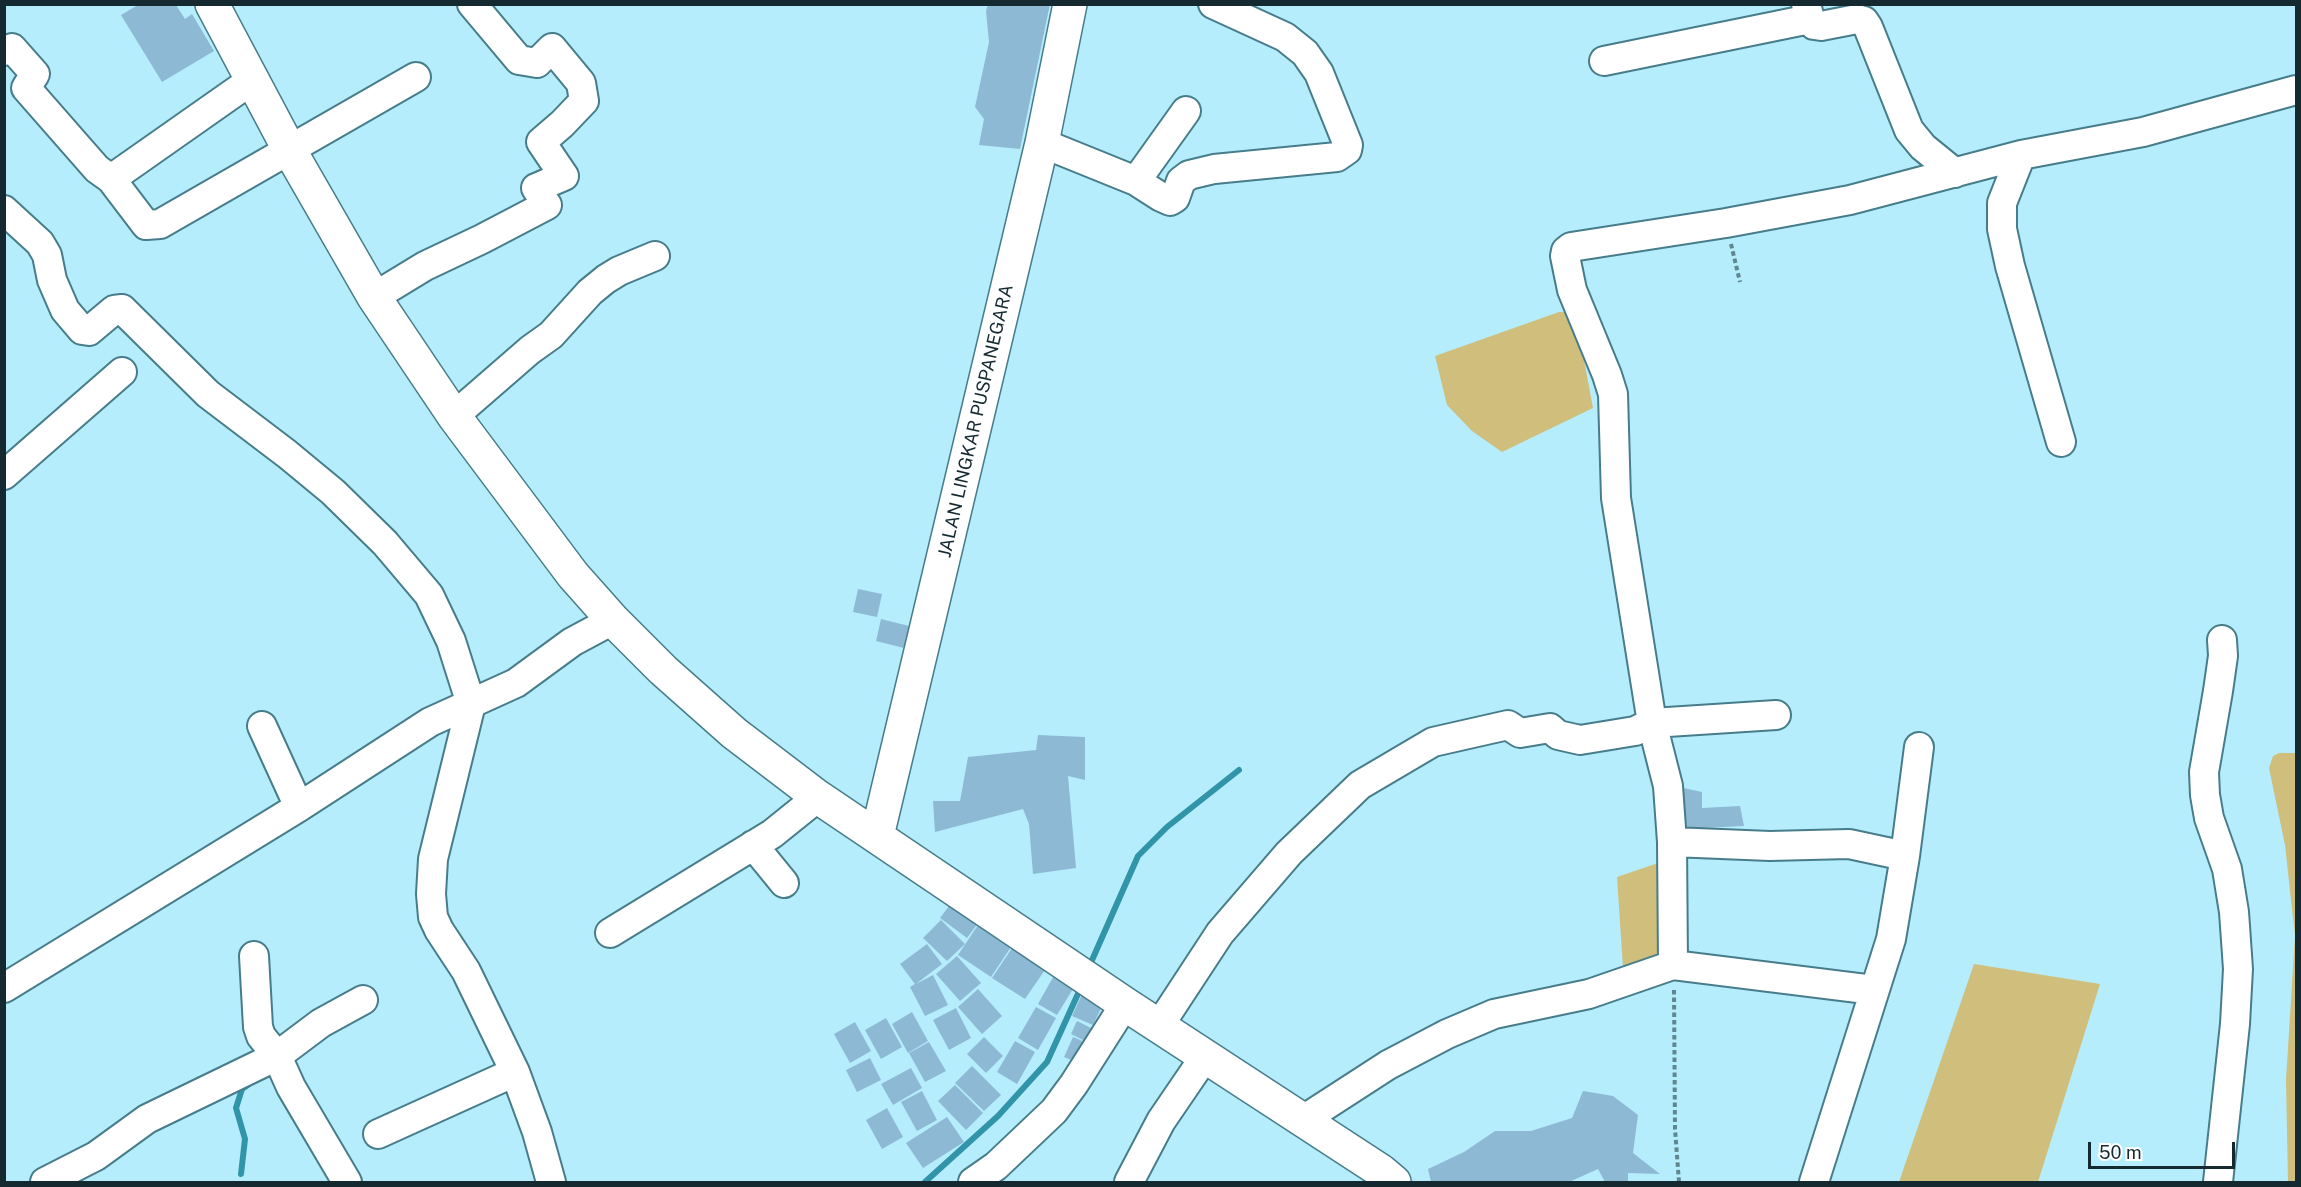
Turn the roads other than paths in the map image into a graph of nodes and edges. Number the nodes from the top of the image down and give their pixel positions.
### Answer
1 (212, 4) edge
2 (472, 4) edge
3 (1070, 4) edge
4 (1213, 4) edge
5 (1808, 12) edge
6 (4, 51) edge
7 (1604, 61) dead end
8 (416, 77) dead end
9 (252, 80) junction
10 (2296, 90) edge
11 (1186, 111) dead end
12 (1042, 143) junction
13 (290, 151) junction
14 (2021, 155) junction
15 (1955, 173) junction
16 (111, 179) junction
17 (1136, 181) junction
18 (10, 226) edge
19 (655, 256) dead end
20 (374, 297) junction
21 (122, 372) dead end
22 (454, 416) junction
23 (2061, 442) dead end
24 (4, 476) edge
25 (613, 620) junction
26 (2222, 640) dead end
27 (471, 704) junction
28 (1776, 715) dead end
29 (1652, 723) junction
30 (262, 726) dead end
31 (1919, 747) dead end
32 (818, 797) junction
33 (299, 807) junction
34 (877, 836) junction
35 (1672, 842) junction
36 (753, 845) junction
37 (1905, 856) junction
38 (784, 882) dead end
39 (610, 933) dead end
40 (254, 956) dead end
41 (1673, 965) junction
42 (4, 988) edge
43 (1874, 990) junction
44 (363, 1000) dead end
45 (1119, 1000) junction
46 (1159, 1026) junction
47 (1206, 1055) junction
48 (277, 1056) junction
49 (515, 1071) junction
50 (1303, 1120) junction
51 (378, 1134) dead end
52 (45, 1182) edge
53 (347, 1182) edge
54 (551, 1182) edge
55 (973, 1182) edge
56 (1129, 1182) edge
57 (1394, 1182) edge
58 (1814, 1182) edge
59 (2218, 1182) edge

1 - 9 main road
2 - 20 street
3 - 12 main road, JALAN LINGKAR PUSPANEGARA
4 - 17 street
5 - 7 street
5 - 15 street
6 - 16 street
8 - 13 street
9 - 13 main road
9 - 16 street
10 - 14 street
11 - 17 street
12 - 17 street
12 - 34 main road, JALAN LINGKAR PUSPANEGARA
13 - 16 street
13 - 20 main road
14 - 15 street
14 - 23 street
15 - 29 street
18 - 27 street
19 - 22 street
20 - 22 main road
21 - 24 street
22 - 25 main road
25 - 27 street
25 - 32 main road
26 - 59 street
27 - 33 street
27 - 49 street
28 - 29 street
29 - 35 street
29 - 46 street
30 - 33 street
31 - 37 street
32 - 34 main road
32 - 36 street
33 - 42 street
34 - 45 main road
35 - 37 street
35 - 41 street
36 - 38 street
36 - 39 street
37 - 43 street
40 - 48 street
41 - 43 street
41 - 50 street
43 - 58 street
44 - 48 street
45 - 46 main road
45 - 55 street
46 - 47 main road
47 - 50 main road
47 - 56 street
48 - 52 street
48 - 53 street
49 - 51 street
49 - 54 street
50 - 57 main road

